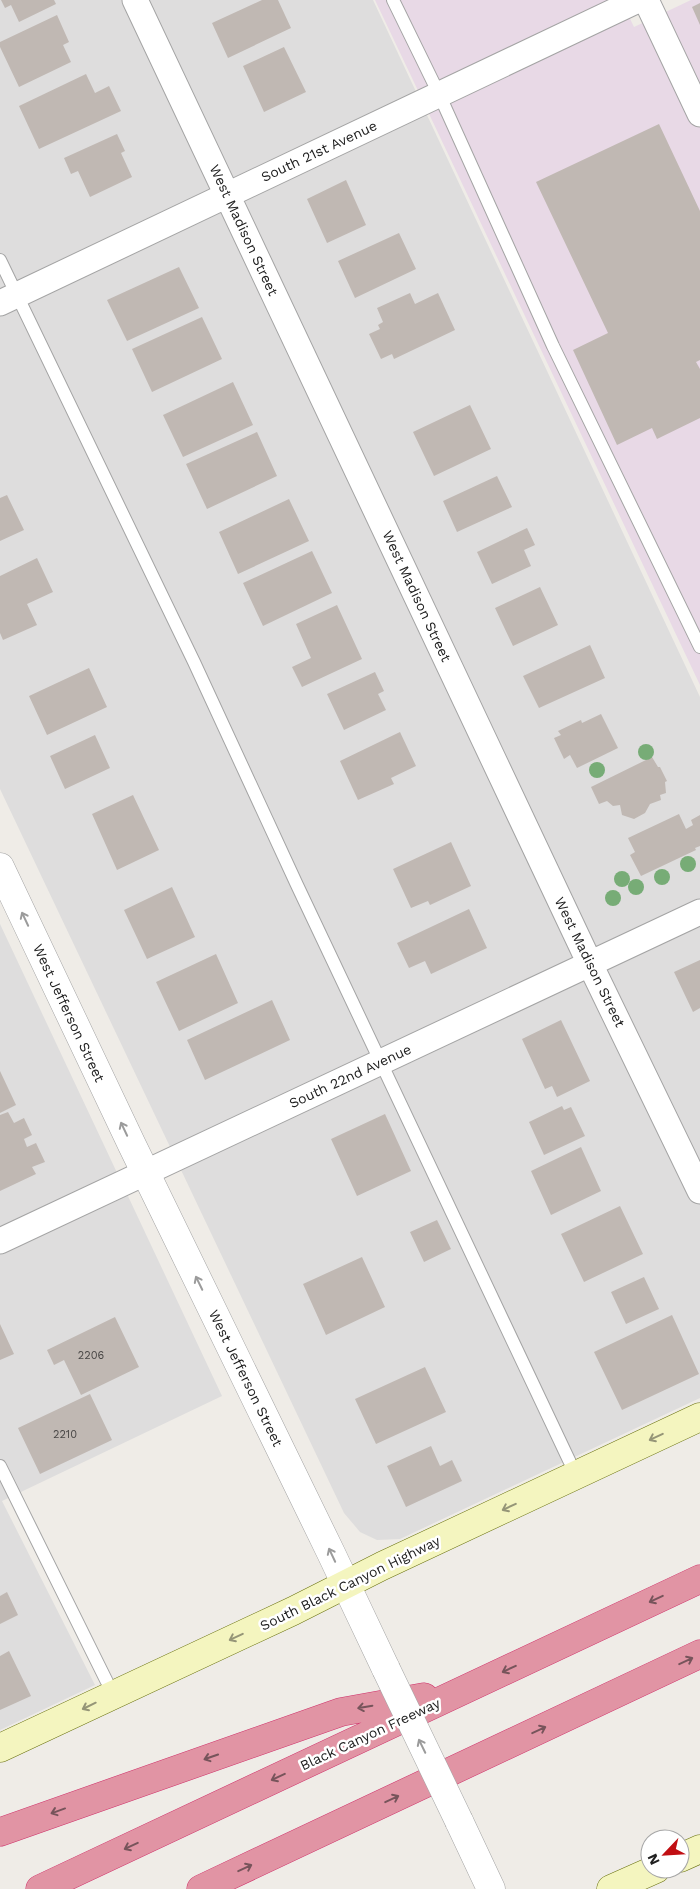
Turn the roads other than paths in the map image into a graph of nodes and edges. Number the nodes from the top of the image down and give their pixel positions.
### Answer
1 (135, 0) edge
2 (394, 0) edge
3 (638, 0) edge
4 (646, 0) edge
5 (439, 94) junction
6 (700, 114) edge
7 (227, 195) junction
8 (0, 260) edge
9 (8, 299) edge
10 (700, 648) edge
11 (0, 867) edge
12 (700, 912) edge
13 (590, 964) junction
14 (380, 1061) junction
15 (145, 1173) junction
16 (700, 1191) edge
17 (0, 1241) edge
18 (700, 1416) edge
19 (0, 1466) edge
20 (576, 1475) junction
21 (700, 1578) edge
22 (346, 1584) junction
23 (700, 1654) edge
24 (465, 1689) junction
25 (114, 1694) junction
26 (0, 1748) edge
27 (0, 1832) edge
28 (640, 1876) edge
29 (40, 1889) edge
30 (201, 1889) edge
31 (491, 1889) edge
32 (611, 1889) edge

1 - 7 street, West Madison Street
2 - 5 lane
3 - 5 street, South 21st Avenue
4 - 6 street
5 - 7 street, South 21st Avenue
5 - 10 lane
7 - 9 street, South 21st Avenue
7 - 13 street, West Madison Street
8 - 9 lane
9 - 14 lane
15 -> 11 street, West Jefferson Street
12 - 13 street, South 22nd Avenue
13 - 14 street, South 22nd Avenue
13 - 16 street, West Madison Street
14 - 15 street, South 22nd Avenue
14 - 20 lane
15 - 17 street, South 22nd Avenue
22 -> 15 street, West Jefferson Street
18 -> 20 main road, South Black Canyon Highway
19 - 25 lane
20 -> 22 main road, South Black Canyon Highway
21 -> 24 highway, Black Canyon Freeway
22 -> 25 main road, South Black Canyon Highway
31 -> 22 street, West Jefferson Street, bridge
30 -> 23 highway
24 -> 27 highway
24 -> 29 highway, Black Canyon Freeway
25 -> 26 main road, South Black Canyon Highway
28 - 32 main road

